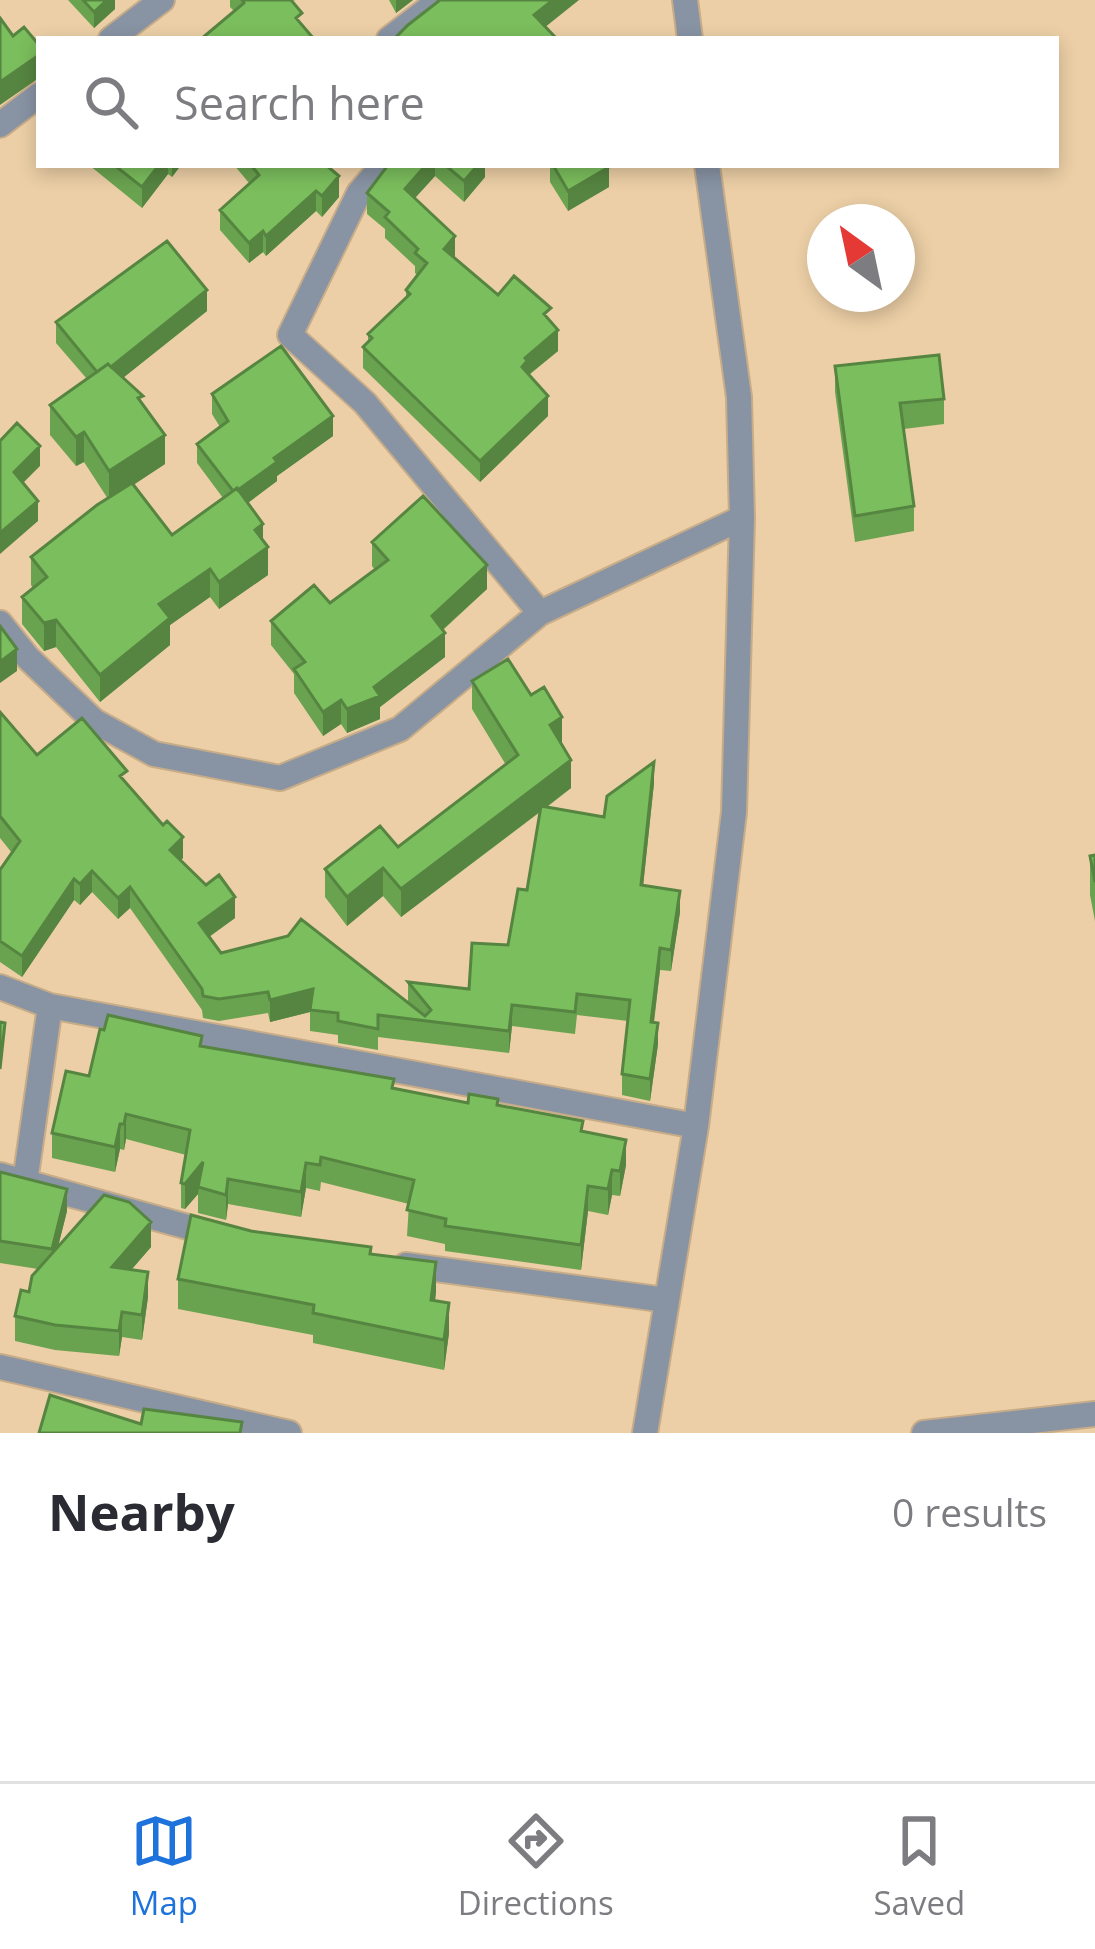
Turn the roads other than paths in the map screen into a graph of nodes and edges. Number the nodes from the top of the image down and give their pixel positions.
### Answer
1 (162, 0) edge
2 (440, 0) edge
3 (685, 0) edge
4 (115, 36) edge
5 (393, 36) edge
6 (690, 36) edge
7 (36, 97) edge
8 (0, 125) edge
9 (380, 168) edge
10 (707, 168) edge
11 (742, 518) junction
12 (540, 613) junction
13 (0, 623) edge
14 (0, 987) edge
15 (50, 1006) junction
16 (697, 1126) junction
17 (12, 1178) edge
18 (253, 1245) edge
19 (391, 1263) edge
20 (666, 1300) junction
21 (0, 1367) edge
22 (1095, 1414) edge
23 (289, 1433) edge
24 (644, 1433) edge
25 (924, 1433) edge

1 - 4 street
2 - 5 street
3 - 6 street
7 - 8 street
9 - 12 street
10 - 11 street
11 - 12 street
11 - 16 street
12 - 13 street
14 - 15 street
15 - 16 street
15 - 17 street
16 - 20 street
17 - 18 street
19 - 20 street
20 - 24 street
21 - 23 street
22 - 25 street

